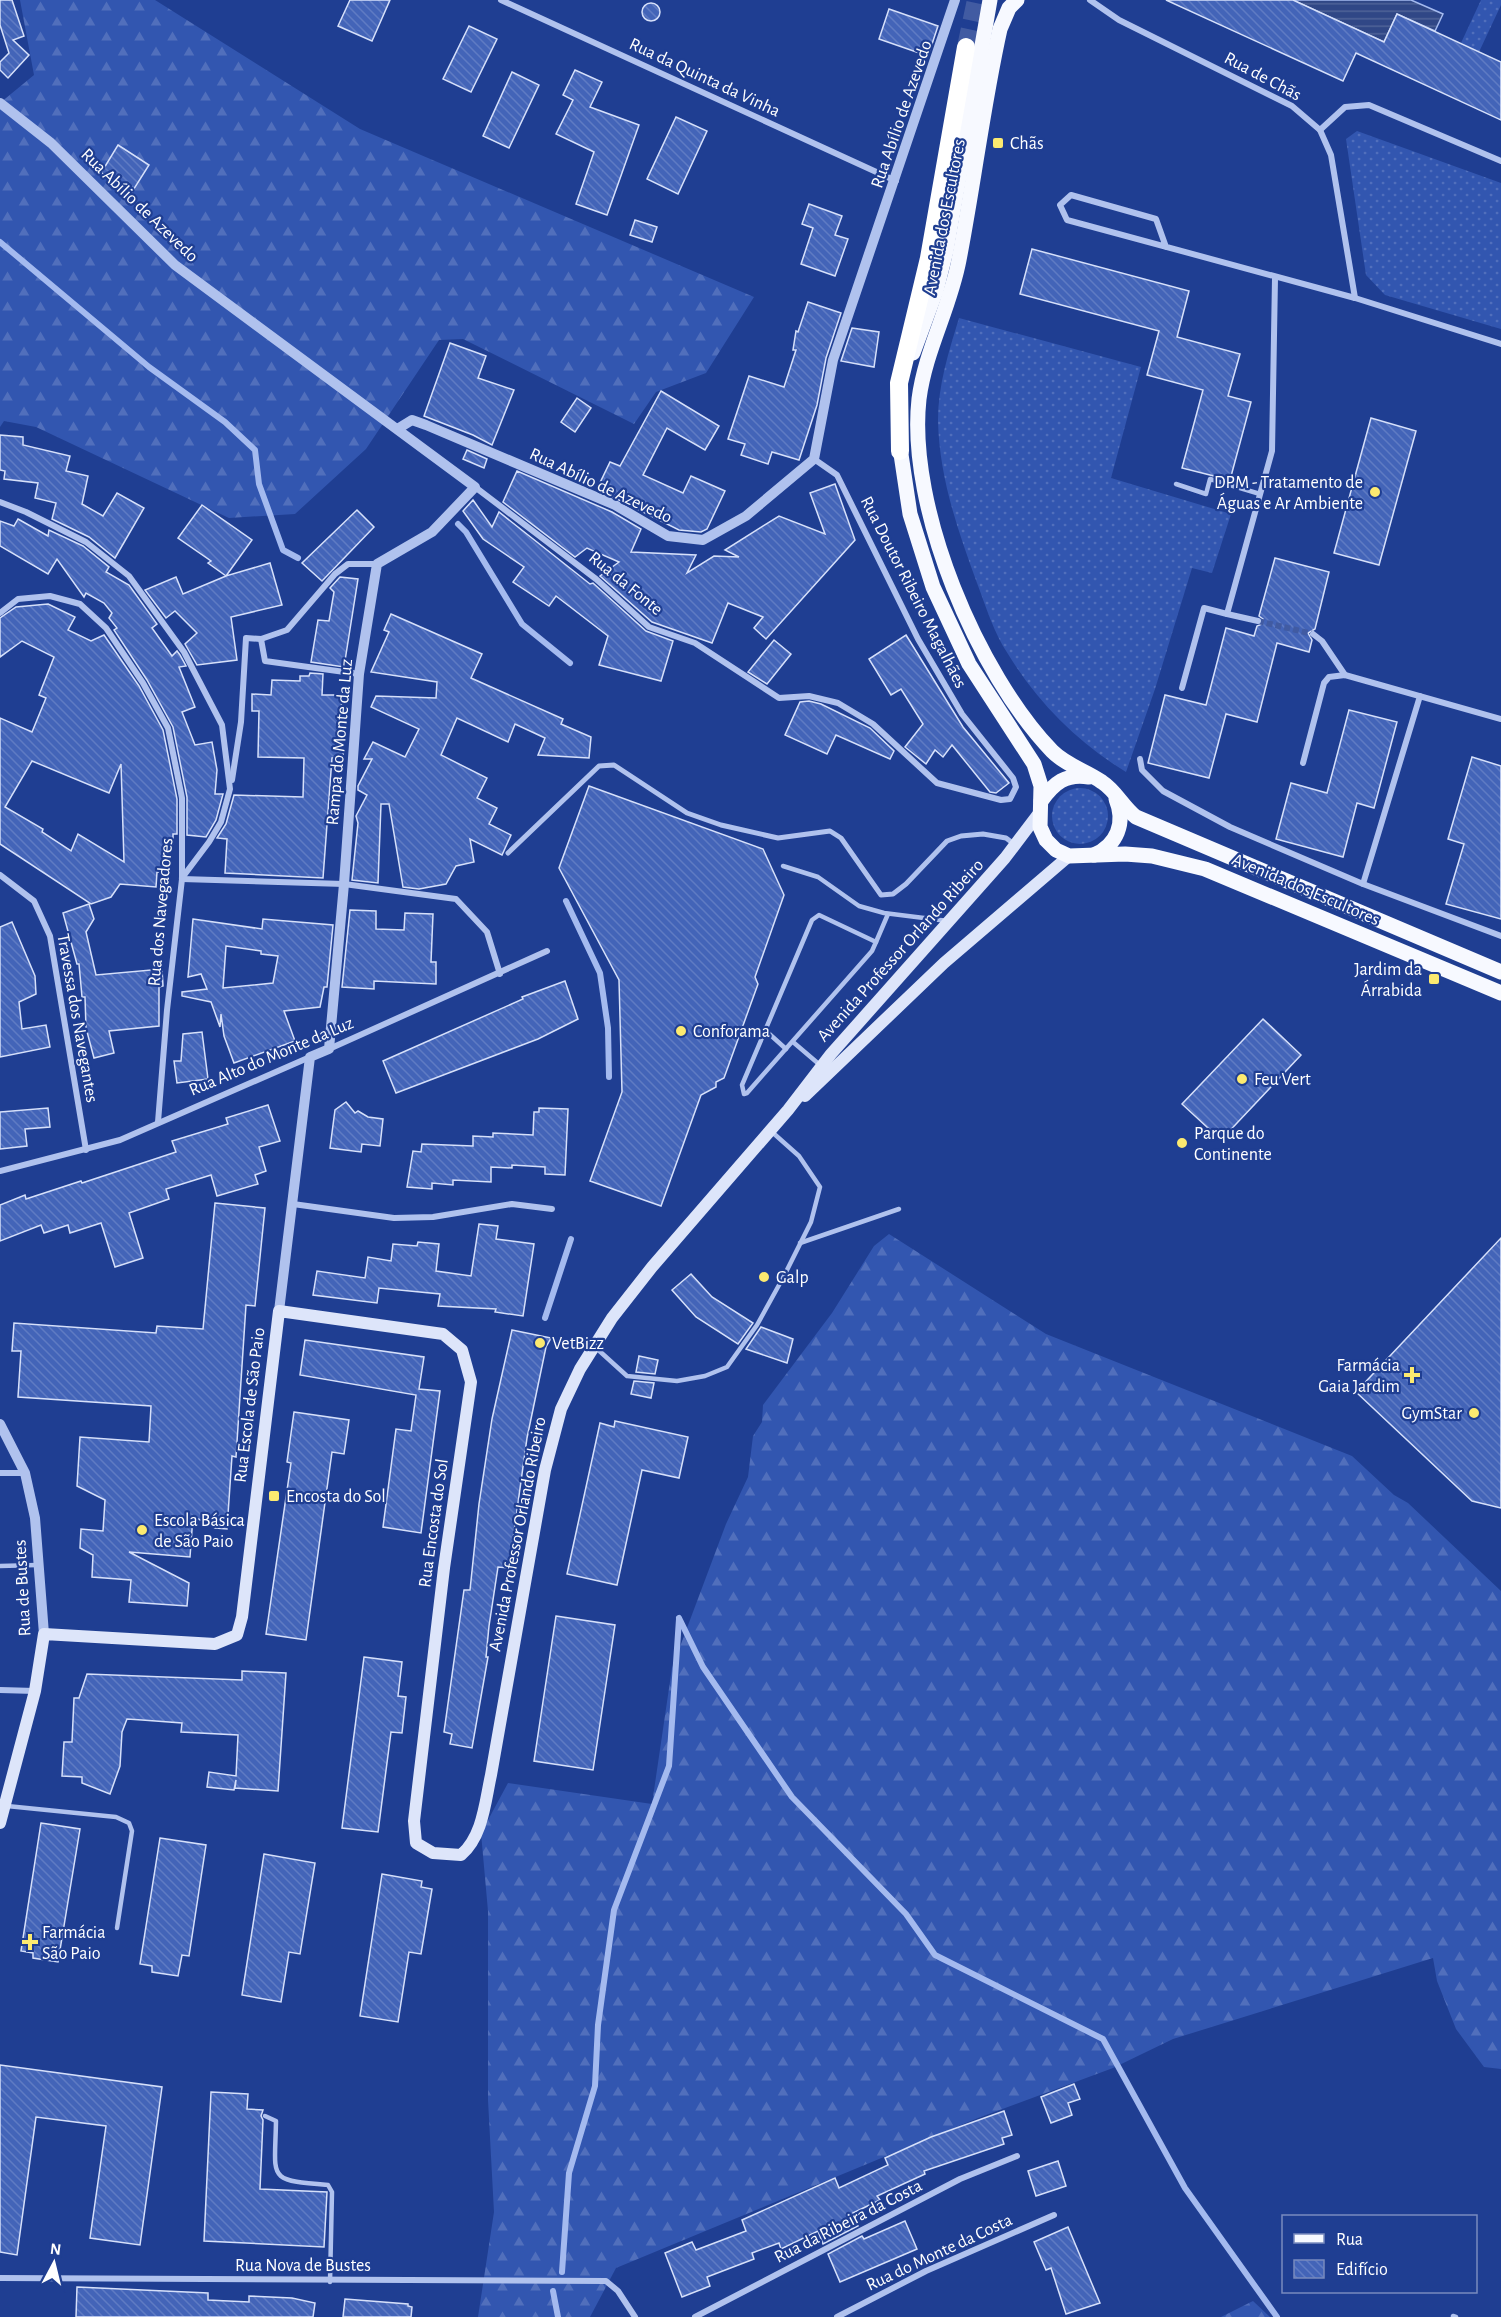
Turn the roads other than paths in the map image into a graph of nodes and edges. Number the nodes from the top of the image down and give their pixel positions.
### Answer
1 (501, 0) edge
2 (990, 0) edge
3 (1017, 0) edge
4 (1090, 0) edge
5 (957, 2) edge
6 (1098, 3) edge
7 (966, 46) tunnel mouth
8 (0, 103) edge
9 (1320, 130) junction
10 (1501, 160) edge
11 (896, 181) junction
12 (1166, 247) junction
13 (1275, 278) junction
14 (1355, 298) junction
15 (1501, 344) edge
16 (399, 428) junction
17 (900, 451) junction
18 (814, 459) junction
19 (1176, 484) dead end
20 (475, 487) junction
21 (1260, 494) junction
22 (0, 502) edge
23 (377, 564) junction
24 (0, 613) edge
25 (1227, 614) junction
26 (1258, 621) tunnel mouth
27 (1313, 634) tunnel mouth
28 (261, 639) junction
29 (359, 674) junction
30 (1345, 675) junction
31 (1182, 688) dead end
32 (1420, 696) junction
33 (1501, 719) edge
34 (1140, 759) dead end
35 (1303, 763) dead end
36 (937, 783) joint
37 (1105, 785) junction
38 (230, 789) junction
39 (1040, 807) junction
40 (1016, 845) junction
41 (508, 853) dead end
42 (1069, 856) junction
43 (1087, 857) junction
44 (783, 866) dead end
45 (0, 875) edge
46 (182, 879) junction
47 (344, 884) junction
48 (1363, 884) junction
49 (888, 914) junction
50 (950, 921) junction
51 (1501, 936) edge
52 (876, 942) junction
53 (547, 951) dead end
54 (1501, 972) edge
55 (500, 974) junction
56 (1501, 993) edge
57 (765, 1030) junction
58 (793, 1042) junction
59 (329, 1049) junction
60 (786, 1049) junction
61 (310, 1057) junction
62 (821, 1066) junction
63 (788, 1110) junction
64 (158, 1122) junction
65 (770, 1130) junction
66 (86, 1150) junction
67 (0, 1171) edge
68 (293, 1204) junction
69 (552, 1209) dead end
70 (899, 1209) dead end
71 (800, 1243) junction
72 (279, 1311) junction
73 (593, 1346) junction
74 (0, 1424) edge
75 (0, 1473) edge
76 (26, 1473) junction
77 (40, 1565) junction
78 (0, 1566) edge
79 (44, 1634) junction
80 (0, 1690) edge
81 (35, 1691) junction
82 (4, 1806) junction
83 (0, 1823) edge
84 (461, 1855) joint
85 (117, 1928) dead end
86 (265, 2116) dead end
87 (1017, 2156) dead end
88 (1054, 2216) dead end
89 (0, 2278) edge
90 (330, 2282) junction
91 (635, 2317) edge
92 (695, 2317) edge
93 (837, 2317) edge

1 - 11 street, Rua da Quinta da Vinha
2 - 17 main road, Avenida dos Escultores
3 - 37 main road, Avenida dos Escultores
4 - 6 street, Rua de Chãs
5 - 11 street, Rua Abílio de Azevedo
6 - 9 street, Rua de Chãs
7 - 17 highway
8 - 16 street, Rua Abílio de Azevedo
9 - 10 street
9 - 14 street, Rua de Chãs
11 - 18 street, Rua Abílio de Azevedo
12 - 12 street
12 - 13 street
13 - 14 street
13 - 21 street
14 - 15 street
16 - 18 street, Rua Abílio de Azevedo
16 - 20 street, Rua da Fonte
17 - 39 main road, Avenida dos Escultores
18 - 36 street, Rua Doutor Ribeiro Magalhães
19 - 21 lane
20 - 23 street
20 - 36 street, Rua da Fonte
21 - 25 street
22 - 38 street
23 - 28 street
23 - 29 street, Rampa do Monte da Luz
24 - 46 street, Rua dos Navegadores
25 - 26 street
25 - 31 street
27 - 30 street
28 - 29 street
28 - 38 street
29 - 47 street, Rampa do Monte da Luz
30 - 32 street
30 - 35 street
32 - 33 street
32 - 48 street
34 - 48 street
37 - 39 main road
37 - 43 main road
37 - 54 main road, Avenida dos Escultores
38 - 46 street
39 - 40 main road, Avenida Professor Orlando Ribeiro
39 - 42 main road, Avenida dos Escultores
40 - 41 street
40 - 50 main road, Avenida Professor Orlando Ribeiro
42 - 43 main road, Avenida dos Escultores
42 - 63 main road, Avenida Professor Orlando Ribeiro
43 - 56 main road, Avenida dos Escultores
44 - 49 lane
45 - 66 street, Travessa dos Navegantes
46 - 47 street
46 - 64 street, Rua dos Navegadores
47 - 55 street
47 - 59 street, Rampa do Monte da Luz
48 - 51 street
49 - 50 lane
49 - 52 lane
50 - 62 main road, Avenida Professor Orlando Ribeiro
52 - 57 lane
52 - 58 lane
53 - 55 street, Rua Alto do Monte da Luz
55 - 59 street, Rua Alto do Monte da Luz
57 - 60 lane
57 - 60 lane
58 - 60 lane
58 - 62 lane
59 - 61 street, Rua Alto do Monte da Luz
61 - 64 street, Rua Alto do Monte da Luz
61 - 68 street, Rua Escola de São Paio
62 - 63 main road, Avenida Professor Orlando Ribeiro
63 - 65 main road, Avenida Professor Orlando Ribeiro
64 - 66 street, Rua Alto do Monte da Luz
65 - 71 lane
65 - 73 main road, Avenida Professor Orlando Ribeiro
66 - 67 street, Rua Alto do Monte da Luz
68 - 69 street
68 - 72 street, Rua Escola de São Paio
70 - 71 lane
71 - 73 lane
72 - 79 main road, Rua Escola de São Paio
72 - 84 main road, Rua Encosta do Sol
73 - 84 main road, Avenida Professor Orlando Ribeiro
74 - 76 street, Rua de Bustes
75 - 76 street
76 - 77 street, Rua de Bustes
77 - 78 lane
77 - 79 street, Rua de Bustes
79 - 81 main road, Rua de Bustes
80 - 81 street
81 - 82 main road, Rua de Bustes
82 - 83 main road, Rua de Bustes
82 - 85 lane
86 - 90 lane
87 - 92 street, Rua da Ribeira da Costa
88 - 93 street, Rua do Monte da Costa
89 - 90 street, Rua Nova de Bustes
90 - 91 street, Rua Nova de Bustes

